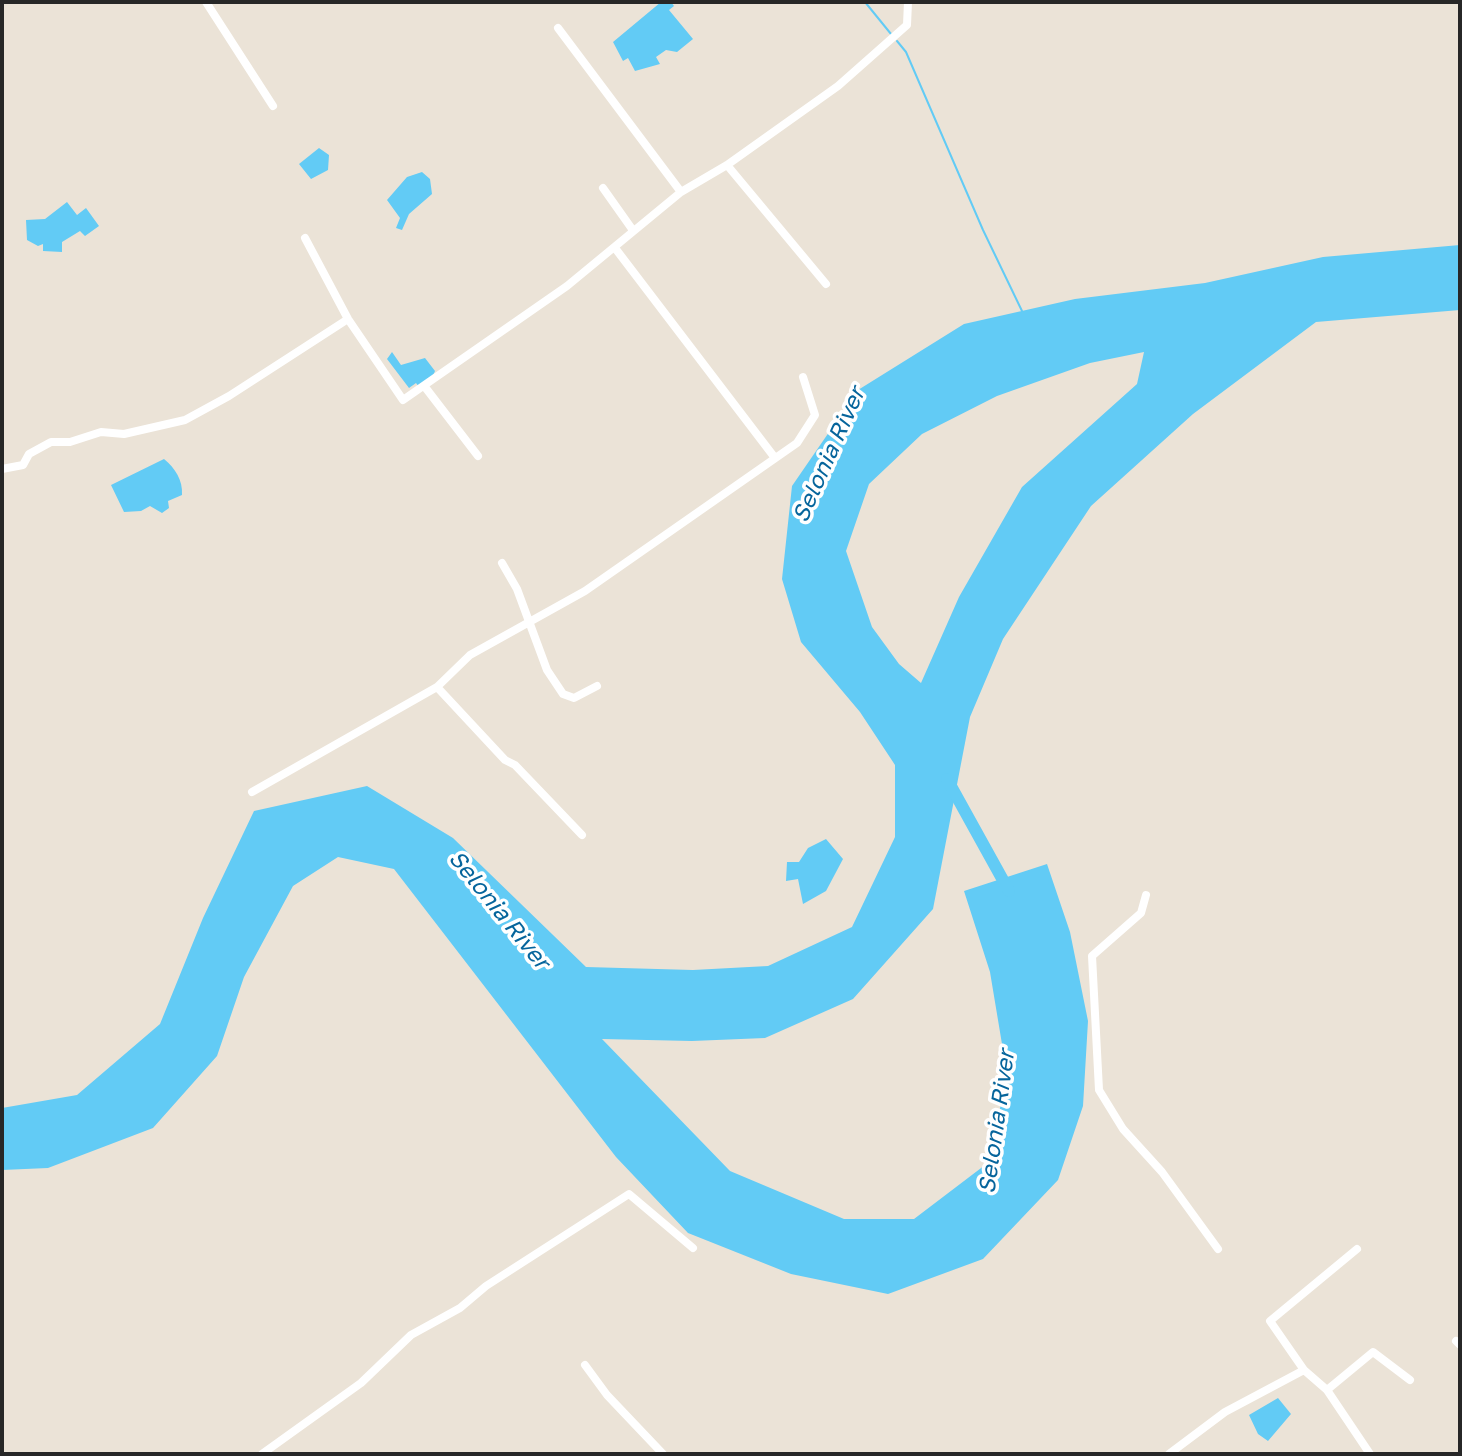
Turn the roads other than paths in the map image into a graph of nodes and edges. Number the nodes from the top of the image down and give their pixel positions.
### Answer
1 (206, 2) edge
2 (908, 2) edge
3 (558, 28) dead end
4 (272, 106) dead end
5 (727, 165) junction
6 (603, 188) dead end
7 (681, 191) junction
8 (632, 229) junction
9 (305, 237) dead end
10 (615, 248) junction
11 (826, 284) dead end
12 (348, 318) junction
13 (803, 377) dead end
14 (425, 387) junction
15 (478, 456) dead end
16 (775, 458) junction
17 (2, 469) edge
18 (502, 563) dead end
19 (530, 623) junction
20 (597, 686) dead end
21 (437, 687) junction
22 (252, 792) dead end
23 (582, 835) dead end
24 (1146, 895) dead end
25 (693, 1248) dead end
26 (1218, 1249) dead end
27 (1357, 1249) dead end
28 (585, 1365) dead end
29 (1304, 1370) junction
30 (1410, 1380) dead end
31 (1327, 1390) junction
32 (262, 1454) edge
33 (663, 1454) edge
34 (1169, 1454) edge
35 (1370, 1454) edge

1 - 4 street
2 - 5 street
3 - 7 street
5 - 7 street
5 - 11 street
6 - 8 street
7 - 8 street
8 - 10 street
9 - 12 street
10 - 14 street
10 - 16 street
12 - 14 street
12 - 17 street
13 - 16 street
14 - 15 street
16 - 19 street
18 - 19 street
19 - 20 street
19 - 21 street
21 - 22 street
21 - 23 street
24 - 26 street
25 - 32 street
27 - 29 street
28 - 33 street
29 - 31 street
29 - 34 street
30 - 31 street
31 - 35 street

